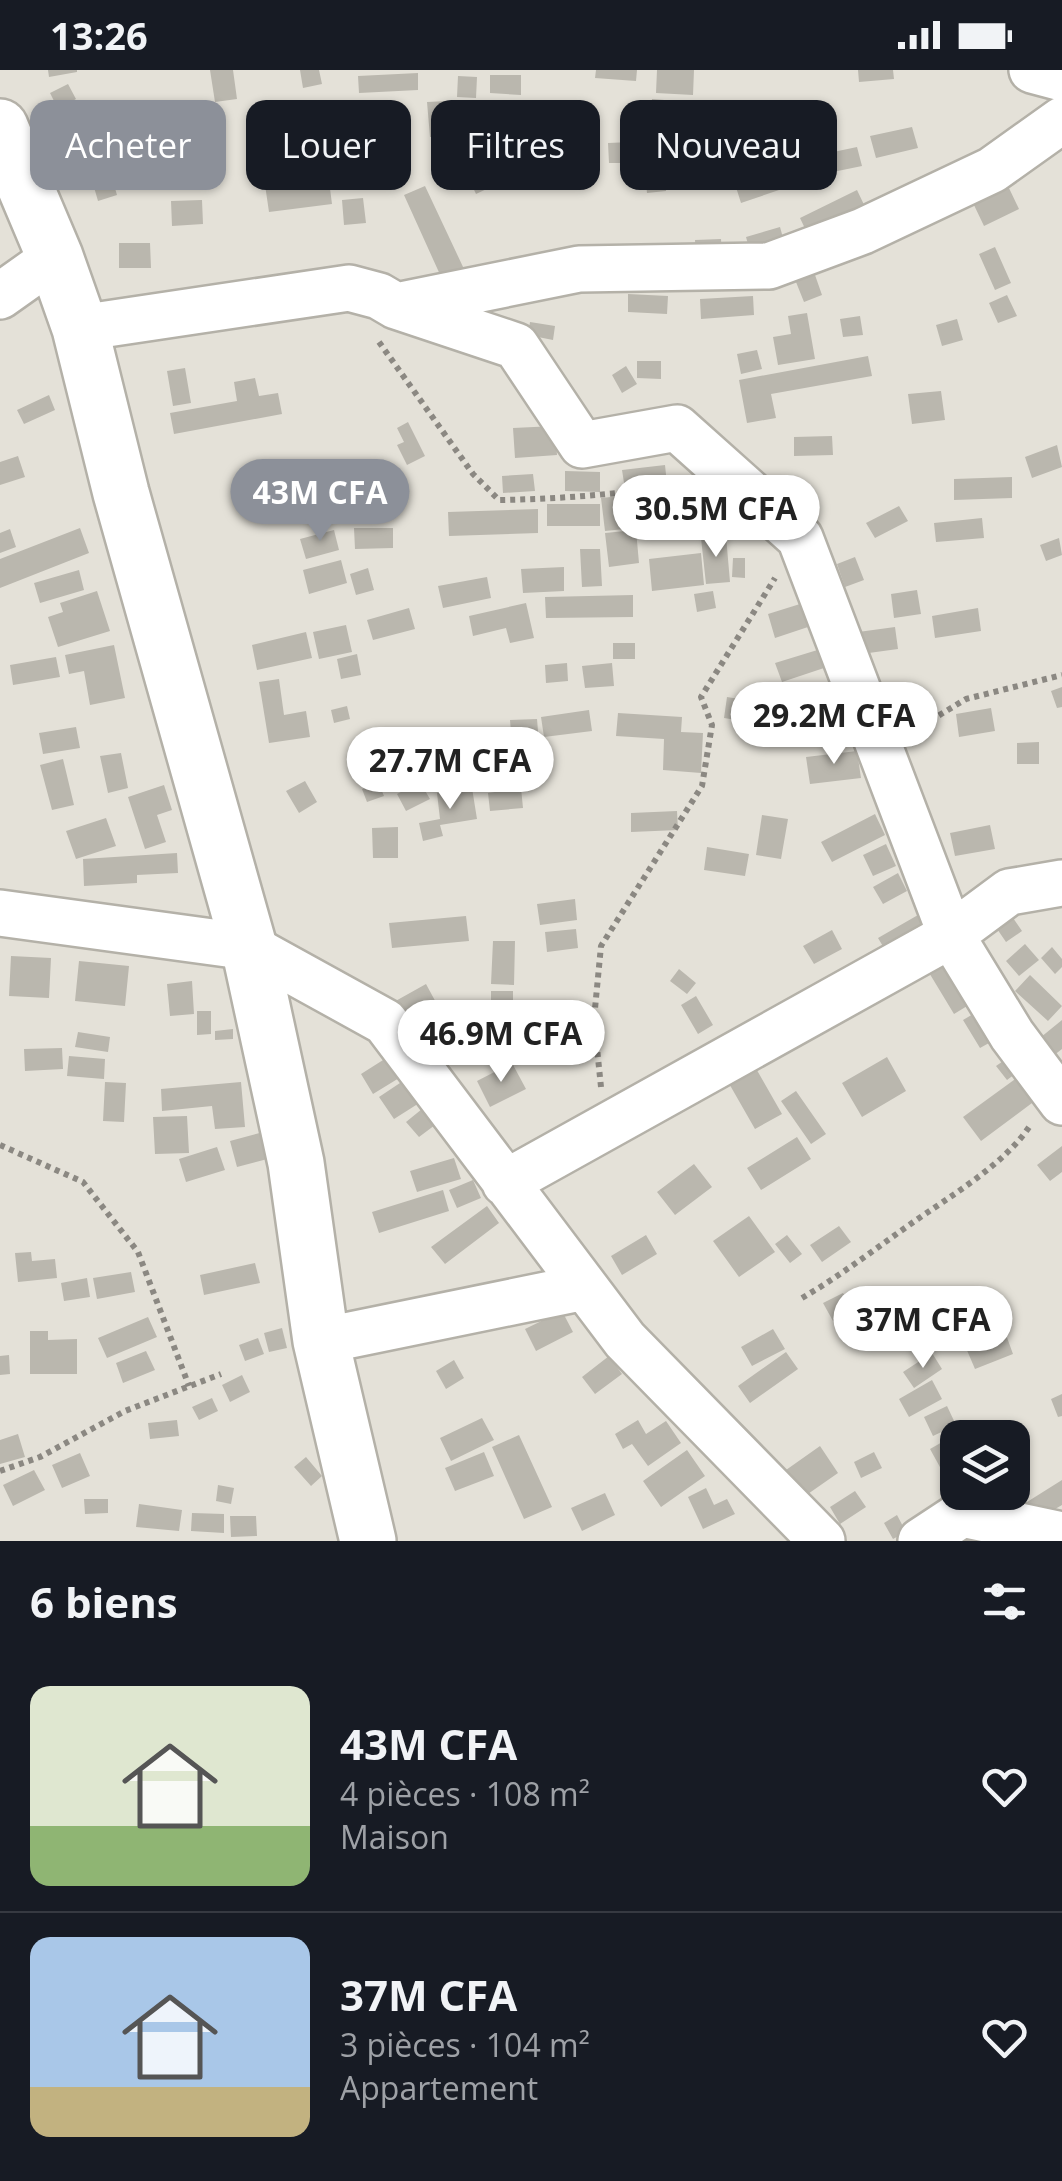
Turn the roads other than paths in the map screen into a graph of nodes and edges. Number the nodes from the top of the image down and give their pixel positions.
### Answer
1 (1032, 70) edge
2 (1062, 78) edge
3 (1062, 120) edge
4 (0, 128) edge
5 (56, 257) junction
6 (0, 296) edge
7 (387, 301) junction
8 (80, 328) junction
9 (1062, 883) edge
10 (0, 913) edge
11 (951, 935) junction
12 (250, 947) junction
13 (1057, 1096) edge
14 (505, 1183) junction
15 (585, 1288) junction
16 (321, 1341) junction
17 (1062, 1535) edge
18 (368, 1541) edge
19 (822, 1541) edge
20 (921, 1541) edge

1 - 2 street
3 - 7 street
4 - 5 main road
5 - 6 street
5 - 8 main road
7 - 8 street
7 - 11 street
8 - 12 main road
9 - 11 street
10 - 12 street
11 - 13 street
11 - 14 street
12 - 14 street
12 - 16 main road
14 - 15 street
15 - 16 street
15 - 19 street
16 - 18 main road
17 - 20 street

